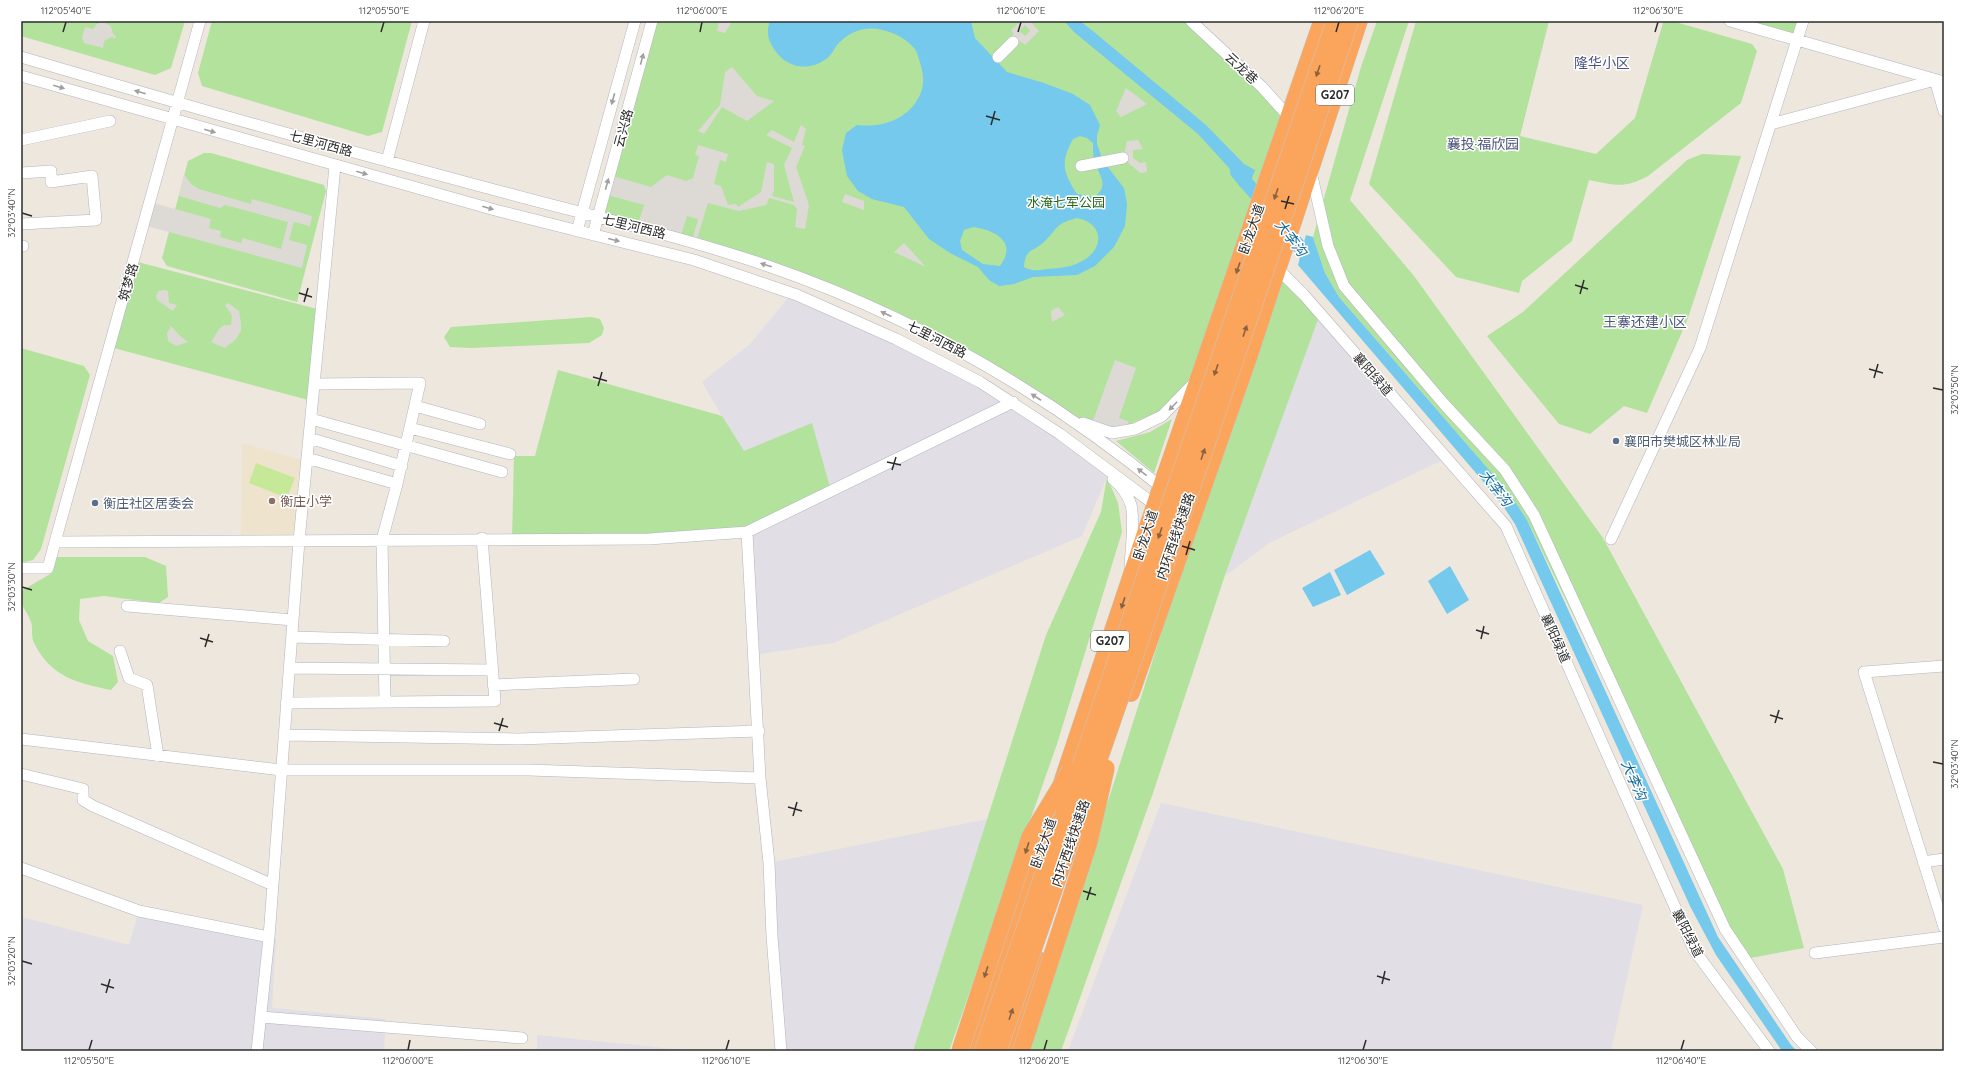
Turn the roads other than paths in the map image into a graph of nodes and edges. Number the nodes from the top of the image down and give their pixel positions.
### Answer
1 (200, 21) edge
2 (424, 21) edge
3 (635, 21) edge
4 (652, 21) edge
5 (1192, 21) edge
6 (1322, 21) edge
7 (1334, 21) edge
8 (1350, 21) edge
9 (1354, 21) edge
10 (1359, 21) edge
11 (1730, 21) edge
12 (1803, 21) edge
13 (1797, 40) junction
14 (1013, 42) dead end
15 (1333, 49) junction
16 (21, 57) edge
17 (998, 57) dead end
18 (21, 76) edge
19 (1940, 81) edge
20 (177, 103) junction
21 (1944, 111) edge
22 (1290, 118) junction
23 (173, 119) junction
24 (110, 121) dead end
25 (1771, 124) junction
26 (21, 140) edge
27 (1122, 158) dead end
28 (386, 161) junction
29 (335, 166) junction
30 (1081, 166) dead end
31 (1310, 169) junction
32 (21, 173) edge
33 (582, 213) junction
34 (598, 217) junction
35 (21, 224) edge
36 (577, 231) junction
37 (593, 235) junction
38 (1279, 262) junction
39 (1200, 378) junction
40 (314, 384) junction
41 (1013, 402) junction
42 (415, 406) junction
43 (311, 419) junction
44 (1072, 420) junction
45 (480, 424) dead end
46 (410, 428) junction
47 (309, 438) junction
48 (406, 446) junction
49 (1086, 453) junction
50 (510, 454) dead end
51 (307, 458) junction
52 (402, 466) junction
53 (502, 472) dead end
54 (397, 484) junction
55 (1162, 487) junction
56 (1155, 505) junction
57 (1195, 514) junction
58 (1188, 530) junction
59 (747, 532) junction
60 (482, 538) junction
61 (1611, 539) dead end
62 (382, 540) junction
63 (299, 541) junction
64 (55, 542) junction
65 (21, 568) edge
66 (1128, 585) junction
67 (127, 606) dead end
68 (293, 620) junction
69 (292, 637) junction
70 (384, 639) junction
71 (444, 641) dead end
72 (120, 651) dead end
73 (1944, 666) edge
74 (289, 668) junction
75 (384, 669) junction
76 (492, 670) junction
77 (634, 679) dead end
78 (493, 685) junction
79 (1123, 690) junction
80 (385, 702) junction
81 (286, 703) junction
82 (759, 731) junction
83 (284, 735) junction
84 (21, 739) edge
85 (1088, 742) junction
86 (158, 756) junction
87 (281, 770) junction
88 (21, 774) edge
89 (760, 778) junction
90 (1944, 859) edge
91 (1923, 862) junction
92 (21, 868) edge
93 (273, 885) junction
94 (1944, 927) edge
95 (269, 937) junction
96 (1944, 937) edge
97 (1815, 953) dead end
98 (261, 1017) junction
99 (522, 1038) dead end
100 (257, 1051) edge
101 (781, 1051) edge
102 (960, 1051) edge
103 (972, 1051) edge
104 (984, 1051) edge
105 (998, 1051) edge
106 (1012, 1051) edge
107 (1021, 1051) edge
108 (1768, 1051) edge
109 (1811, 1051) edge

1 - 20 street, 筑梦路
2 - 28 street
3 -> 33 street, 云兴路
34 -> 4 street, 云兴路
5 - 22 street, 云龙巷
6 - 22 highway, 卧龙大道 / G207
7 - 15 highway, 内环西线快速路, bridge
8 - 15 highway, 内环西线快速路, bridge
9 - 15 highway, bridge
10 - 31 highway, G207
11 - 13 street
12 - 13 street
13 - 19 street
13 - 25 street
14 - 17 street
79 -> 15 highway, 内环西线快速路, bridge
15 -> 85 highway, 内环西线快速路, bridge
20 -> 16 street, 七里河西路
18 -> 23 street, 七里河西路
19 - 21 street
19 - 25 street
20 - 23 street, 筑梦路
20 - 28 street, 七里河西路
22 -> 39 highway, 卧龙大道 / G207
23 -> 29 street, 七里河西路
23 - 64 street, 筑梦路
24 - 26 street
25 - 61 street
27 - 30 street
28 - 33 street, 七里河西路
29 -> 36 street, 七里河西路
29 - 40 street
31 - 38 highway, G207
31 - 109 street
32 - 35 street
33 - 34 street, 七里河西路
33 - 36 street, 云兴路
34 - 37 street, 云兴路
44 -> 34 street, 七里河西路
36 - 37 street, 七里河西路
37 -> 41 street, 七里河西路
38 - 57 highway, G207
38 - 108 street, 襄阳绿道
39 -> 44 street
39 - 55 highway, 卧龙大道 / G207
40 - 42 street
40 - 43 street
41 - 49 street, 七里河西路
41 - 59 street
42 - 45 street
42 - 46 street
43 - 47 street
43 - 48 street
55 -> 44 street, 七里河西路
46 - 48 street
46 - 50 street
47 - 51 street
47 - 52 street
48 - 52 street
48 - 53 street
49 - 56 street, 七里河西路
49 - 66 street
51 - 54 street
51 - 63 street
52 - 54 street
54 - 62 street
55 - 56 highway, 卧龙大道 / G207
55 - 57 street, 七里河西路
56 - 58 street, 七里河西路
56 - 66 highway, 卧龙大道 / G207
57 - 58 highway, G207
58 - 106 highway, G207
59 - 60 street
59 - 82 street
60 - 62 street
60 - 76 street
62 - 63 street
62 - 70 street
63 - 64 street
63 - 68 street
64 - 65 street, 筑梦路
66 -> 103 highway, 卧龙大道 / G207
67 - 68 street
68 - 69 street
69 - 70 street
69 - 74 street
70 - 71 street
70 - 75 street
72 - 86 street
73 - 91 street
74 - 75 street
74 - 81 street
75 - 76 street
75 - 80 street
76 - 78 street
77 - 78 street
78 - 80 street
105 -> 79 highway, 内环西线快速路, bridge
79 - 107 highway, bridge
80 - 81 street
81 - 83 street
82 - 83 street
82 - 89 street
83 - 87 street
84 - 86 street
85 -> 102 highway, bridge
85 - 104 highway, 内环西线快速路, bridge
86 - 87 street
87 - 89 street
87 - 93 street
88 - 93 street
89 - 101 street
90 - 91 street
91 - 94 street
92 - 95 street
93 - 95 street
95 - 98 street
96 - 97 street
98 - 99 street
98 - 100 street

